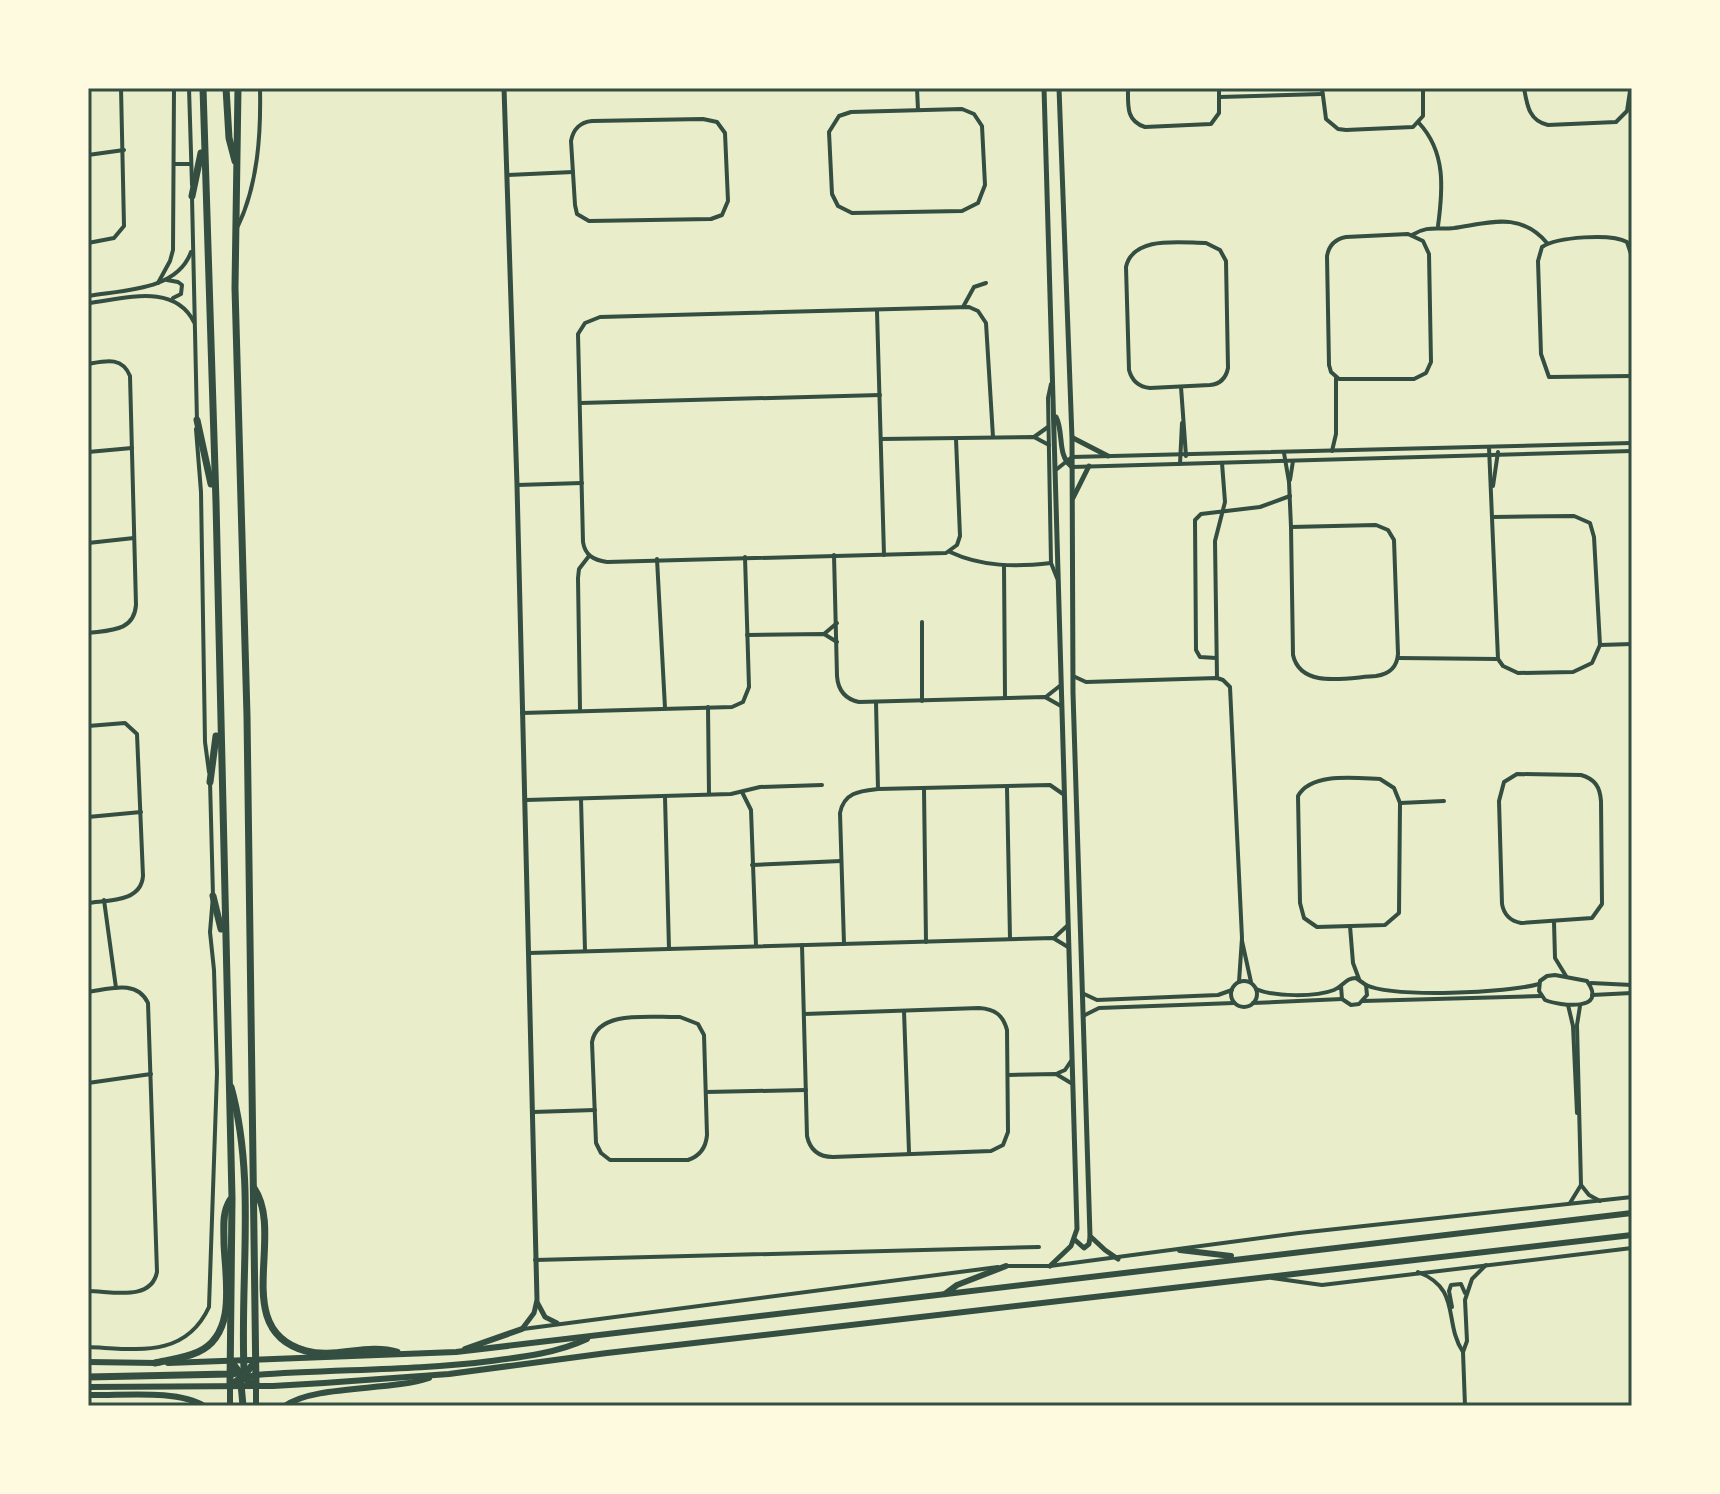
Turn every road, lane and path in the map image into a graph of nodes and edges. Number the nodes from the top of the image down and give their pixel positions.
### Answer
1 (121, 88) edge
2 (174, 88) edge
3 (189, 88) edge
4 (203, 88) edge
5 (226, 88) edge
6 (238, 88) edge
7 (260, 88) edge
8 (504, 88) edge
9 (917, 88) edge
10 (1044, 88) edge
11 (1059, 88) edge
12 (1128, 88) edge
13 (1219, 88) edge
14 (1423, 88) edge
15 (1624, 88) edge
16 (1524, 89) edge
17 (1322, 91) edge
18 (1631, 91) edge
19 (1219, 97) junction
20 (918, 111) junction
21 (1419, 123) junction
22 (203, 140) junction
23 (124, 150) junction
24 (88, 155) edge
25 (174, 164) junction
26 (191, 164) junction
27 (237, 167) junction
28 (573, 172) junction
29 (507, 175) junction
30 (192, 196) junction
31 (1438, 226) junction
32 (237, 228) junction
33 (1412, 235) junction
34 (88, 243) edge
35 (1547, 243) junction
36 (193, 246) junction
37 (1632, 254) edge
38 (166, 280) junction
39 (158, 283) junction
40 (986, 283) dead end
41 (88, 296) edge
42 (171, 298) junction
43 (88, 303) edge
44 (963, 307) junction
45 (877, 311) junction
46 (195, 323) junction
47 (88, 364) edge
48 (1632, 376) edge
49 (1336, 377) junction
50 (1054, 378) junction
51 (1181, 387) junction
52 (880, 395) junction
53 (580, 403) junction
54 (1055, 416) junction
55 (197, 420) junction
56 (1048, 426) junction
57 (1336, 434) junction
58 (993, 437) junction
59 (1034, 437) junction
60 (1072, 438) junction
61 (881, 439) junction
62 (956, 439) junction
63 (1632, 443) edge
64 (1049, 445) junction
65 (1489, 447) junction
66 (1498, 447) junction
67 (132, 448) junction
68 (1341, 450) junction
69 (1332, 451) junction
70 (1632, 451) edge
71 (88, 452) edge
72 (1284, 453) junction
73 (1293, 453) junction
74 (1498, 454) junction
75 (1489, 455) junction
76 (1108, 456) junction
77 (1183, 456) junction
78 (1072, 457) junction
79 (1065, 460) junction
80 (1284, 461) junction
81 (1293, 461) junction
82 (1222, 463) junction
83 (1183, 464) junction
84 (1089, 466) junction
85 (1072, 467) junction
86 (1057, 469) junction
87 (1289, 482) junction
88 (582, 483) junction
89 (517, 485) junction
90 (1492, 488) junction
91 (1290, 496) junction
92 (216, 502) junction
93 (1070, 502) junction
94 (1223, 514) junction
95 (1493, 517) junction
96 (1291, 527) junction
97 (134, 538) junction
98 (88, 543) edge
99 (950, 552) junction
100 (834, 555) junction
101 (884, 555) junction
102 (589, 556) junction
103 (745, 557) junction
104 (657, 559) junction
105 (1051, 563) junction
106 (1004, 565) junction
107 (1057, 578) junction
108 (922, 622) dead end
109 (837, 623) junction
110 (88, 633) edge
111 (824, 634) junction
112 (747, 635) junction
113 (837, 642) junction
114 (1632, 644) edge
115 (1600, 645) junction
116 (1216, 658) junction
117 (1398, 658) junction
118 (1498, 659) junction
119 (1072, 675) junction
120 (1217, 678) junction
121 (1086, 682) junction
122 (1061, 685) junction
123 (1073, 693) junction
124 (1005, 697) junction
125 (1045, 697) junction
126 (922, 701) junction
127 (876, 702) junction
128 (1061, 706) junction
129 (708, 707) junction
130 (665, 708) junction
131 (220, 710) junction
132 (580, 710) junction
133 (522, 713) junction
134 (88, 726) edge
135 (1063, 773) junction
136 (210, 782) junction
137 (822, 785) dead end
138 (1050, 785) junction
139 (1007, 788) junction
140 (878, 789) junction
141 (924, 789) junction
142 (742, 792) junction
143 (709, 794) junction
144 (1064, 794) junction
145 (665, 797) junction
146 (581, 799) junction
147 (526, 800) junction
148 (1444, 801) dead end
149 (1400, 803) junction
150 (141, 812) junction
151 (88, 817) edge
152 (841, 861) junction
153 (752, 865) junction
154 (213, 896) junction
155 (104, 900) junction
156 (88, 903) edge
157 (1554, 922) junction
158 (1067, 926) junction
159 (1350, 926) junction
160 (1053, 938) junction
161 (1242, 938) junction
162 (1010, 939) junction
163 (926, 942) junction
164 (224, 944) junction
165 (844, 944) junction
166 (802, 945) junction
167 (756, 946) junction
168 (1068, 947) junction
169 (669, 949) junction
170 (585, 951) junction
171 (527, 953) junction
172 (1555, 958) junction
173 (1353, 963) junction
174 (1547, 976) junction
175 (1566, 976) junction
176 (1359, 979) junction
177 (1346, 980) junction
178 (1239, 982) junction
179 (1590, 983) junction
180 (1539, 984) junction
181 (1366, 985) junction
182 (1632, 985) edge
183 (1341, 986) junction
184 (1254, 987) junction
185 (116, 988) junction
186 (1232, 990) junction
187 (88, 992) edge
188 (1082, 993) junction
189 (1632, 993) edge
190 (1592, 995) junction
191 (1541, 996) junction
192 (1342, 999) junction
193 (1363, 1001) junction
194 (1234, 1003) junction
195 (1253, 1003) junction
196 (1568, 1005) junction
197 (1580, 1006) junction
198 (904, 1011) junction
199 (804, 1014) junction
200 (1083, 1016) junction
201 (1576, 1036) junction
202 (1071, 1061) junction
203 (151, 1074) junction
204 (227, 1074) junction
205 (1056, 1074) junction
206 (1008, 1075) junction
207 (88, 1083) edge
208 (1071, 1083) junction
209 (806, 1090) junction
210 (706, 1092) junction
211 (595, 1110) junction
212 (531, 1112) junction
213 (909, 1152) junction
214 (1581, 1185) junction
215 (254, 1187) junction
216 (1632, 1197) edge
217 (232, 1198) junction
218 (1602, 1202) junction
219 (1568, 1204) junction
220 (1632, 1213) edge
221 (1632, 1235) edge
222 (1090, 1236) junction
223 (1075, 1239) junction
224 (1039, 1247) dead end
225 (1632, 1248) edge
226 (1180, 1250) junction
227 (1242, 1257) junction
228 (1118, 1259) junction
229 (535, 1260) junction
230 (1488, 1264) junction
231 (1006, 1266) junction
232 (1050, 1266) junction
233 (1417, 1272) junction
234 (1270, 1278) junction
235 (88, 1291) edge
236 (944, 1294) junction
237 (1466, 1295) junction
238 (537, 1300) junction
239 (1451, 1309) junction
240 (557, 1323) junction
241 (522, 1329) junction
242 (594, 1336) junction
243 (88, 1347) edge
244 (397, 1352) junction
245 (456, 1352) junction
246 (1463, 1352) junction
247 (244, 1360) junction
248 (256, 1360) junction
249 (231, 1361) junction
250 (88, 1362) edge
251 (155, 1363) junction
252 (230, 1374) junction
253 (442, 1374) junction
254 (256, 1375) junction
255 (88, 1377) edge
256 (243, 1378) junction
257 (230, 1386) junction
258 (256, 1386) junction
259 (88, 1387) edge
260 (88, 1395) edge
261 (204, 1406) edge
262 (230, 1406) edge
263 (243, 1406) edge
264 (256, 1406) edge
265 (285, 1406) edge
266 (1465, 1406) edge

1 - 23 street
2 - 25 street
3 - 26 street
4 - 22 main road
5 - 27 main road
6 - 27 main road
7 - 32 street
8 - 29 street
9 - 20 street
10 - 50 street
11 - 60 street
12 - 19 street
13 - 19 street
14 - 21 street
15 - 18 street
16 - 18 street
17 - 19 street
17 - 21 street
20 - 20 street
21 - 31 street
22 - 30 main road
22 - 92 main road
23 - 24 street
23 - 34 street
25 - 26 street
25 - 39 street
26 - 30 street
27 - 32 main road
28 - 28 street
28 - 29 street
29 - 89 street
30 - 36 street
31 - 33 street
31 - 35 street
32 - 215 main road
33 - 49 street
33 - 49 street
35 - 37 street
35 - 48 street
36 - 38 street
36 - 46 street
38 - 39 street
38 - 42 street
39 - 41 street
40 - 44 street
42 - 43 street
42 - 46 street
44 - 45 street
44 - 58 street
45 - 52 street
45 - 53 street
46 - 55 street
47 - 67 street
49 - 57 street
50 - 54 street
50 - 56 street
51 - 51 street
51 - 77 street
52 - 53 street
52 - 61 street
53 - 88 street
54 - 79 street
54 - 86 street
55 - 92 main road
55 - 136 street
56 - 59 street
56 - 64 street
57 - 68 street
57 - 69 street
58 - 59 street
58 - 62 street
59 - 64 street
60 - 76 street
60 - 78 street
61 - 62 street
61 - 101 street
62 - 99 street
63 - 66 street
64 - 105 street
65 - 66 street
65 - 68 street
65 - 75 street
66 - 74 street
67 - 71 street
67 - 97 street
68 - 69 street
69 - 73 street
70 - 74 street
72 - 73 street
72 - 77 street
72 - 80 street
73 - 81 street
74 - 75 street
74 - 90 street
75 - 81 street
75 - 90 street
76 - 77 street
76 - 78 street
77 - 83 street
78 - 79 street
78 - 85 street
79 - 85 street
79 - 86 street
80 - 81 street
80 - 82 street
80 - 87 street
81 - 87 street
82 - 83 street
82 - 94 street
83 - 84 street
84 - 85 street
84 - 93 street
85 - 93 street
86 - 107 street
87 - 91 street
88 - 89 street
88 - 102 street
89 - 133 street
90 - 95 street
91 - 94 street
91 - 96 street
92 - 131 main road
93 - 119 street
94 - 116 street
94 - 116 street
95 - 115 street
95 - 118 street
96 - 117 street
96 - 117 street
97 - 98 street
97 - 110 street
99 - 101 street
99 - 106 street
100 - 101 street
100 - 103 street
100 - 109 street
102 - 104 street
102 - 132 street
103 - 104 street
103 - 112 street
104 - 130 street
105 - 106 street
105 - 107 street
106 - 124 street
107 - 122 street
108 - 126 street
109 - 111 street
109 - 113 street
111 - 112 street
111 - 113 street
112 - 129 street
113 - 127 street
114 - 115 street
115 - 118 street
116 - 120 street
117 - 118 street
119 - 121 street
119 - 123 street
120 - 121 street
120 - 161 street
121 - 123 street
122 - 125 street
122 - 128 street
123 - 188 street
124 - 125 street
124 - 126 street
125 - 128 street
126 - 127 street
127 - 140 street
128 - 135 street
129 - 130 street
129 - 143 street
130 - 132 street
131 - 136 main road
131 - 164 main road
132 - 133 street
133 - 147 street
134 - 150 street
135 - 138 street
135 - 144 street
136 - 154 street
137 - 142 street
138 - 139 street
138 - 144 street
139 - 141 street
139 - 162 street
140 - 141 street
140 - 152 street
141 - 163 street
142 - 143 street
142 - 153 street
143 - 145 street
144 - 158 street
145 - 146 street
145 - 169 street
146 - 147 street
146 - 170 street
147 - 171 street
148 - 149 street
149 - 159 street
149 - 159 street
150 - 151 street
150 - 155 street
152 - 153 street
152 - 165 street
153 - 167 street
154 - 164 main road
154 - 243 street
155 - 156 street
155 - 185 street
157 - 157 street
157 - 172 street
158 - 160 street
158 - 168 street
159 - 173 street
160 - 162 street
160 - 168 street
161 - 178 street
161 - 184 street
162 - 163 street
163 - 165 street
164 - 204 main road
165 - 166 street
166 - 167 street
166 - 199 street
167 - 169 street
168 - 202 street
169 - 170 street
170 - 171 street
171 - 212 street
172 - 174 street
172 - 175 street
173 - 176 street
173 - 177 street
174 - 175 street
174 - 180 street
175 - 179 street
176 - 177 street
176 - 181 street
177 - 183 street
178 - 184 street
178 - 186 street
179 - 182 street
179 - 190 street
180 - 181 street
180 - 191 street
181 - 193 street
183 - 184 street
183 - 192 street
184 - 195 street
185 - 187 street
185 - 203 street
186 - 188 street
186 - 194 street
188 - 200 street
189 - 190 street
190 - 197 street
191 - 193 street
191 - 196 street
192 - 193 street
192 - 195 street
194 - 195 street
194 - 200 street
196 - 197 street
196 - 201 street
197 - 201 street
198 - 199 street
198 - 206 street
198 - 213 street
199 - 209 street
200 - 222 street
201 - 214 street
202 - 205 street
202 - 208 street
203 - 207 street
203 - 235 street
204 - 217 main road
204 - 247 main road
205 - 206 street
205 - 208 street
206 - 213 street
208 - 223 street
209 - 210 street
209 - 213 street
210 - 211 street
210 - 211 street
211 - 212 street
212 - 229 street
214 - 218 street
214 - 219 street
215 - 244 main road
215 - 248 main road
216 - 218 street
217 - 249 main road
217 - 251 main road
218 - 219 street
219 - 226 street
220 - 227 main road
221 - 234 main road
222 - 223 street
222 - 228 street
223 - 232 street
224 - 229 street
225 - 230 street
226 - 227 main road
226 - 228 street
227 - 236 main road
228 - 232 street
229 - 238 street
230 - 233 street
230 - 237 street
231 - 232 street
231 - 236 main road
231 - 240 street
233 - 234 street
233 - 239 street
234 - 253 main road
236 - 242 main road
237 - 239 street
237 - 246 street
238 - 240 street
238 - 241 street
239 - 246 street
240 - 241 street
241 - 245 main road
242 - 245 main road
242 - 254 main road
244 - 245 main road
244 - 248 main road
246 - 266 street
247 - 248 main road
247 - 249 main road
247 - 256 main road
248 - 254 main road
248 - 256 main road
249 - 251 main road
249 - 252 main road
249 - 256 main road
250 - 251 main road
252 - 255 main road
252 - 256 main road
252 - 257 main road
253 - 258 main road
253 - 265 main road
254 - 256 main road
254 - 258 main road
256 - 257 main road
256 - 258 main road
256 - 263 main road
257 - 259 main road
257 - 262 main road
258 - 264 main road
260 - 261 main road

